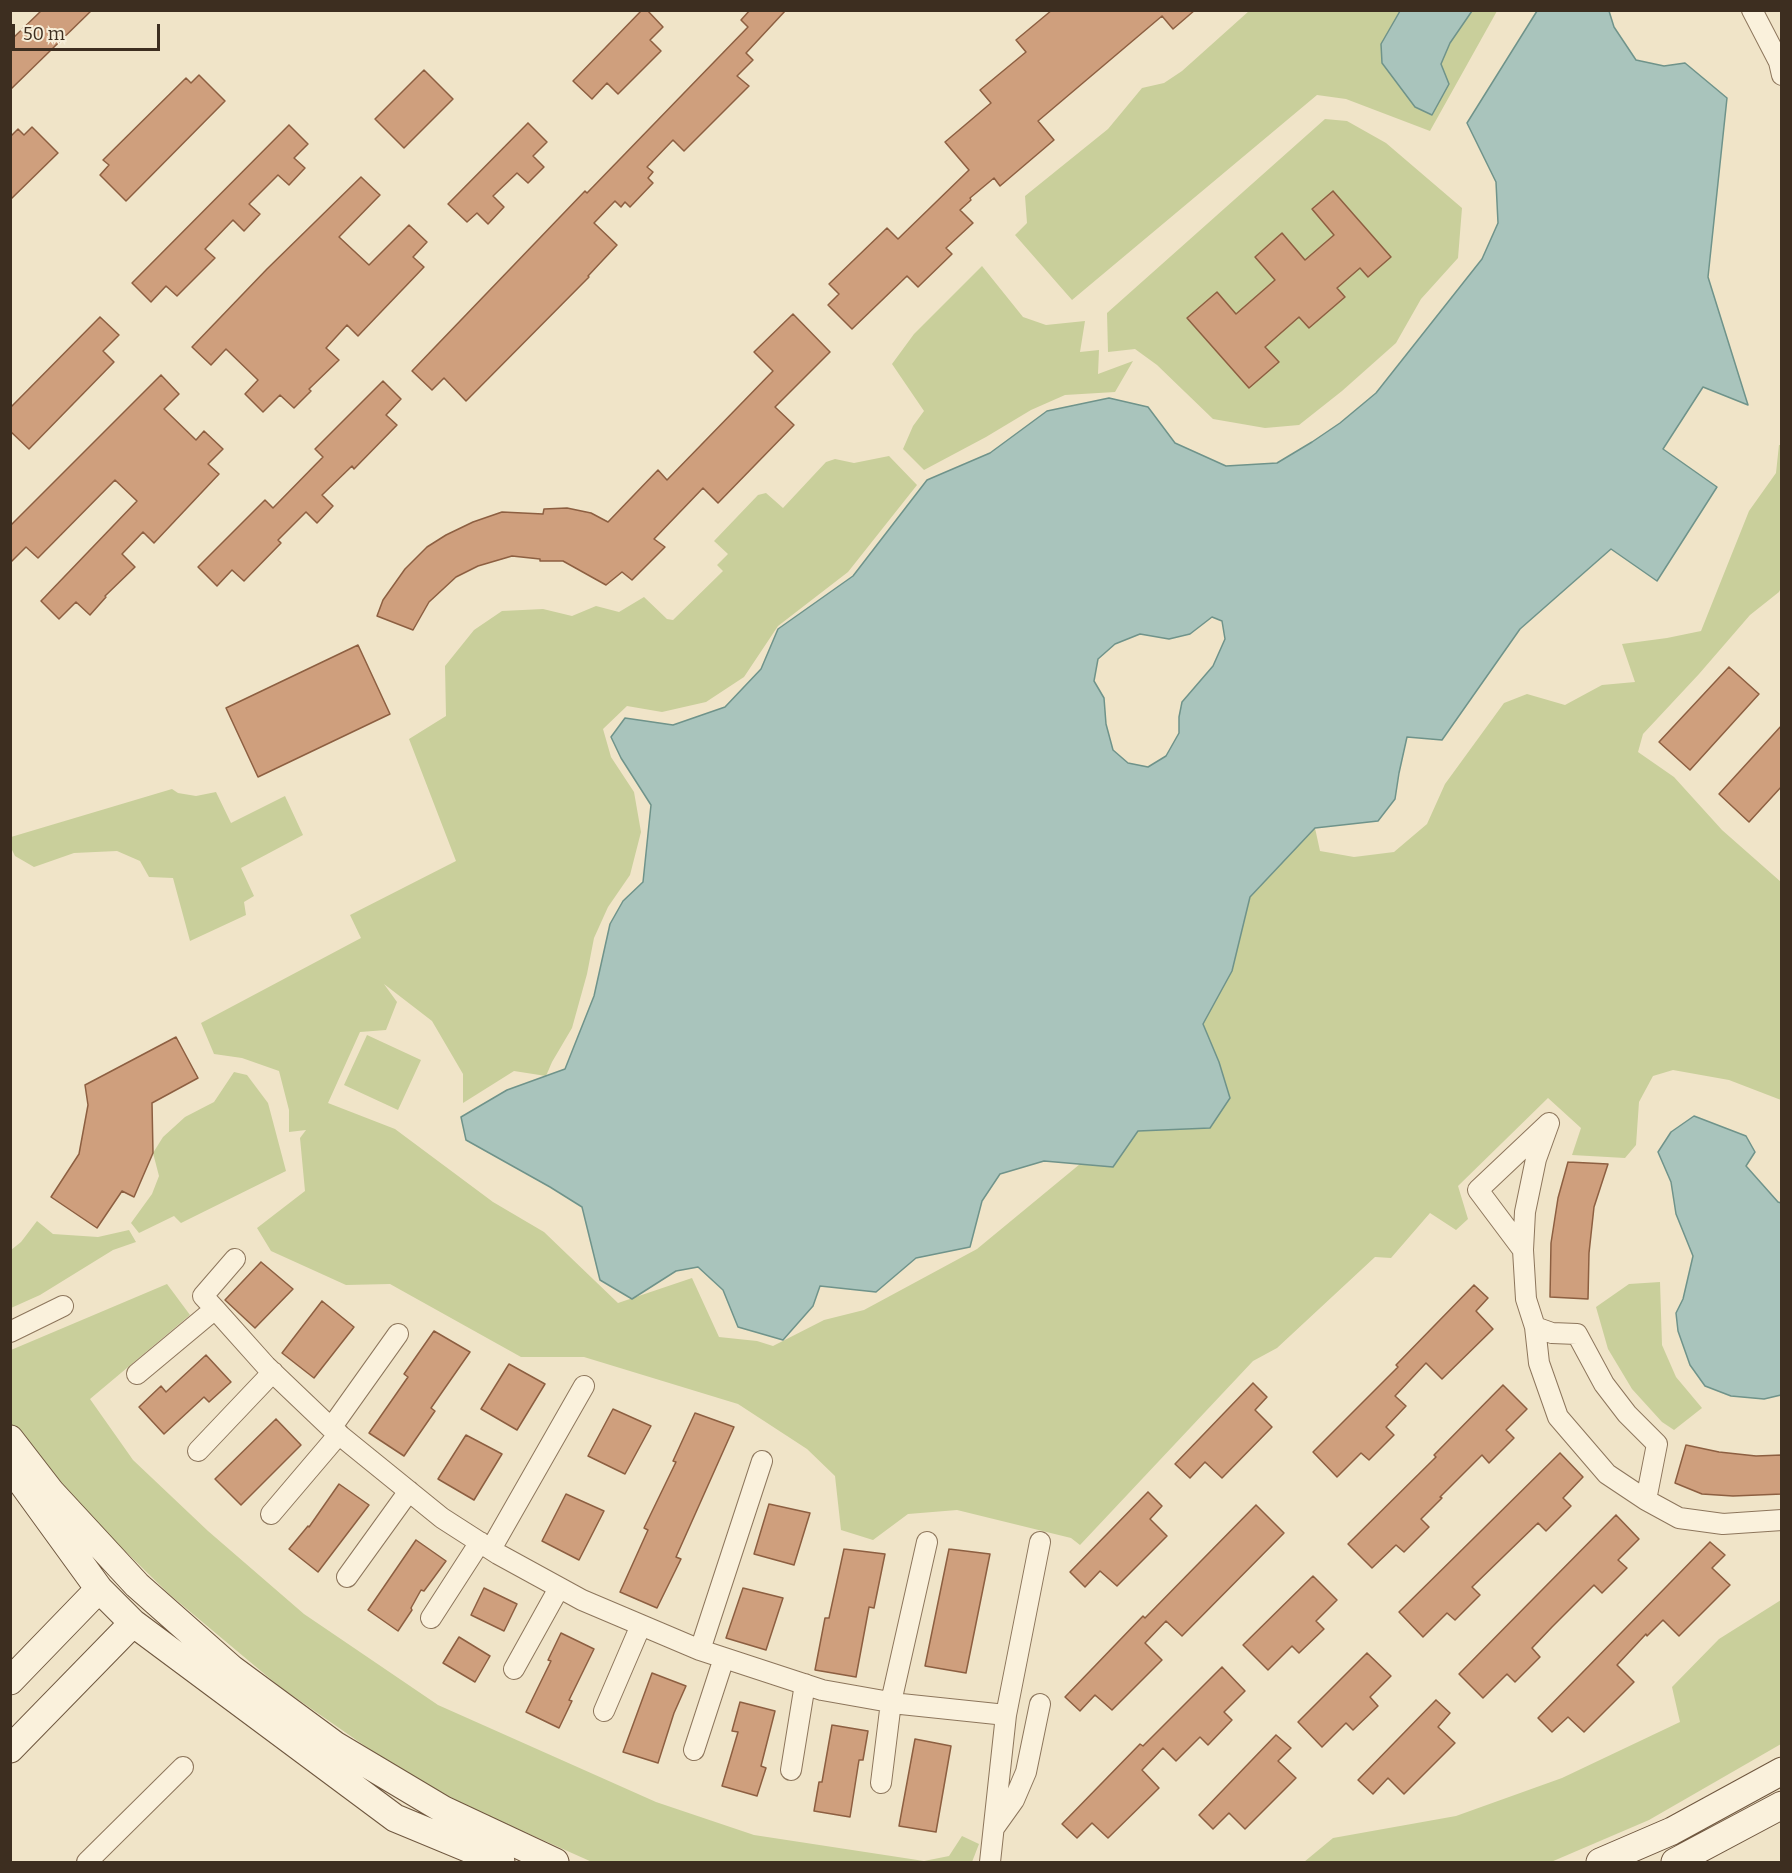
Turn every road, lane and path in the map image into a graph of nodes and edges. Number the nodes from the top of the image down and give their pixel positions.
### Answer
1 (1752, 10) edge
2 (1782, 75) edge
3 (1523, 1250) junction
4 (235, 1259) dead end
5 (63, 1306) dead end
6 (215, 1308) junction
7 (1535, 1327) junction
8 (10, 1332) edge
9 (398, 1334) dead end
10 (273, 1372) junction
11 (137, 1374) dead end
12 (584, 1386) dead end
13 (335, 1431) junction
14 (10, 1439) edge
15 (198, 1451) dead end
16 (762, 1461) dead end
17 (10, 1468) edge
18 (409, 1491) junction
19 (1646, 1500) junction
20 (271, 1514) dead end
21 (1782, 1520) edge
22 (927, 1542) dead end
23 (1040, 1542) dead end
24 (486, 1546) junction
25 (347, 1577) dead end
26 (559, 1588) junction
27 (99, 1589) junction
28 (431, 1618) dead end
29 (133, 1623) junction
30 (641, 1625) junction
31 (700, 1650) junction
32 (724, 1658) junction
33 (514, 1669) dead end
34 (10, 1681) edge
35 (805, 1684) junction
36 (891, 1702) junction
37 (1040, 1704) dead end
38 (604, 1711) dead end
39 (1006, 1715) junction
40 (10, 1749) edge
41 (694, 1750) dead end
42 (183, 1767) dead end
43 (791, 1770) dead end
44 (1782, 1772) edge
45 (880, 1783) dead end
46 (1782, 1805) edge
47 (994, 1828) junction
48 (87, 1863) edge
49 (501, 1863) edge
50 (555, 1863) edge
51 (990, 1863) edge
52 (1600, 1863) edge
53 (1675, 1863) edge

1 - 2 street
3 - 3 street
3 - 7 street
4 - 6 street
5 - 8 street
6 - 10 street
6 - 11 street
7 - 19 street
7 - 19 street
9 - 13 street
10 - 13 street
10 - 15 street
12 - 24 street
13 - 18 street
13 - 20 street
14 - 50 street
16 - 31 street
17 - 27 street
18 - 24 street
18 - 25 street
19 - 21 street
22 - 36 street
23 - 39 street
24 - 26 street
24 - 28 street
26 - 30 street
26 - 33 street
27 - 29 street
27 - 34 street
29 - 40 street
29 - 49 street
30 - 31 street
30 - 38 street
31 - 32 street
32 - 35 street
32 - 41 street
35 - 36 street
35 - 43 street
36 - 39 street
36 - 45 street
37 - 47 street
39 - 47 street
42 - 48 street
44 - 52 street
46 - 53 street
47 - 51 street

